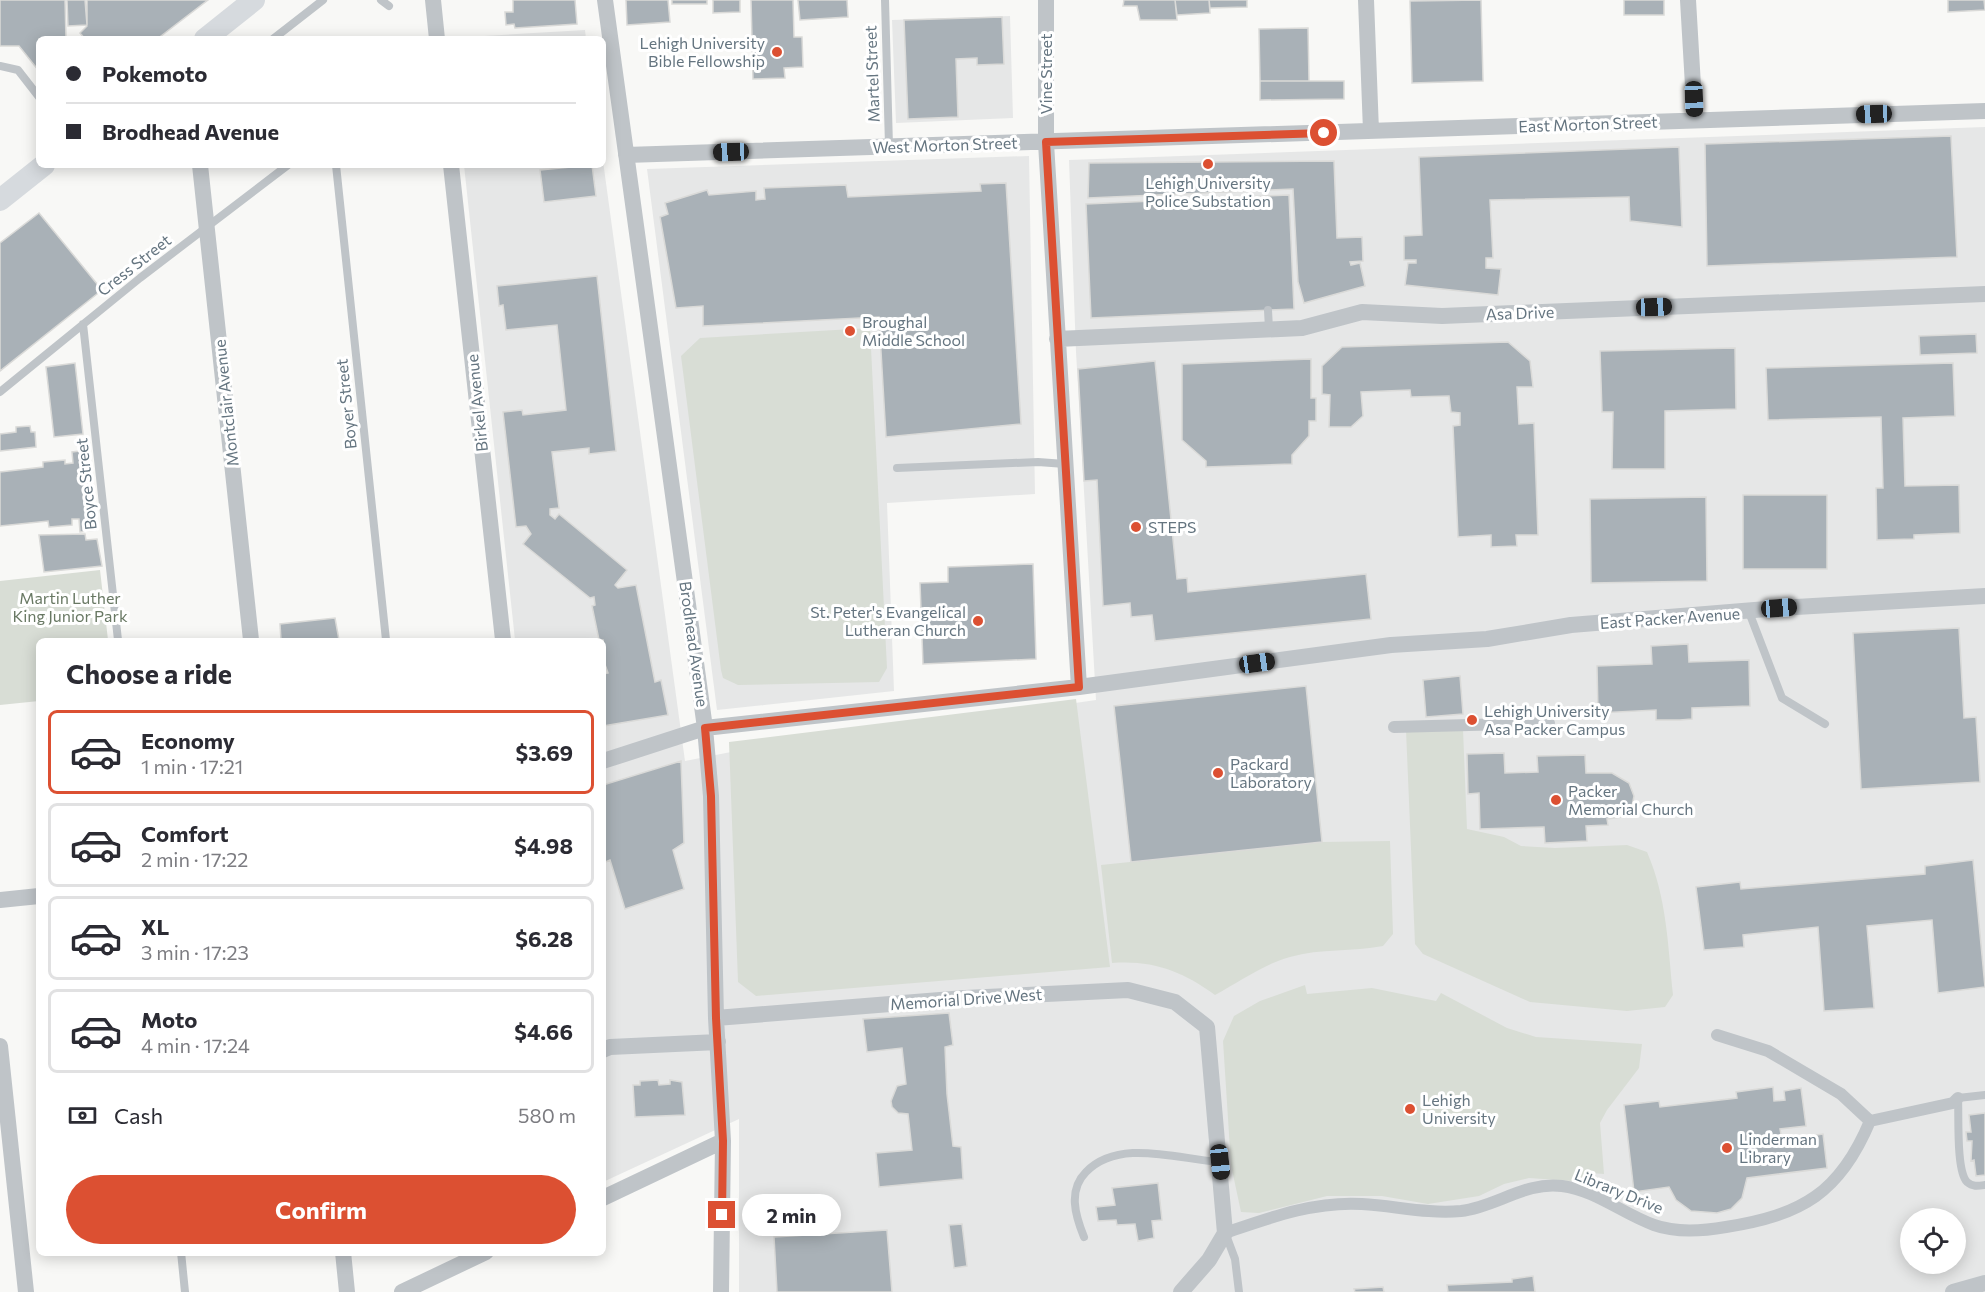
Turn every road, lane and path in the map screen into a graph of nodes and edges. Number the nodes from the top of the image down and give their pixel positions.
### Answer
1 (254, 0) edge
2 (323, 0) edge
3 (381, 0) edge
4 (433, 0) edge
5 (605, 0) edge
6 (885, 0) edge
7 (1046, 0) edge
8 (1366, 0) edge
9 (1688, 0) edge
10 (389, 6) dead end
11 (208, 36) edge
12 (277, 36) edge
13 (437, 36) edge
14 (0, 66) edge
15 (36, 93) edge
16 (1985, 111) edge
17 (1695, 120) junction
18 (1371, 131) junction
19 (1046, 142) junction
20 (890, 146) junction
21 (626, 155) junction
22 (40, 168) edge
23 (200, 168) edge
24 (284, 168) edge
25 (336, 168) edge
26 (451, 168) edge
27 (0, 200) edge
28 (207, 227) junction
29 (1985, 294) edge
30 (1268, 310) dead end
31 (83, 324) junction
32 (1269, 329) junction
33 (1057, 339) junction
34 (0, 392) edge
35 (1065, 464) junction
36 (897, 468) dead end
37 (1985, 596) edge
38 (1749, 612) junction
39 (118, 638) edge
40 (251, 638) edge
41 (386, 638) edge
42 (503, 638) edge
43 (1079, 687) junction
44 (1549, 723) dead end
45 (1825, 724) dead end
46 (1394, 727) dead end
47 (705, 728) junction
48 (606, 760) edge
49 (36, 896) edge
50 (0, 900) edge
51 (716, 1018) junction
52 (1717, 1035) dead end
53 (718, 1042) junction
54 (0, 1046) edge
55 (606, 1049) edge
56 (1985, 1095) edge
57 (1958, 1098) junction
58 (1870, 1121) junction
59 (723, 1141) junction
60 (1220, 1162) junction
61 (1985, 1185) edge
62 (606, 1197) edge
63 (1225, 1233) junction
64 (1084, 1237) dead end
65 (181, 1256) edge
66 (343, 1256) edge
67 (478, 1256) edge
68 (1985, 1283) edge
69 (26, 1292) edge
70 (185, 1292) edge
71 (347, 1292) edge
72 (402, 1292) edge
73 (721, 1292) edge
74 (1181, 1292) edge
75 (1239, 1292) edge
76 (1953, 1292) edge

1 - 11 main road
2 - 12 lane
3 - 10 lane
4 - 13 street
5 - 21 street, Brodhead Avenue
6 - 20 lane, Martel Street
7 - 19 street, Vine Street
8 - 18 street
9 - 17 street
14 - 15 lane
16 - 17 street, East Morton Street
17 - 18 street, East Morton Street
18 - 19 street, West Morton Street
19 - 20 street, West Morton Street
19 - 33 street, Vine Street
20 - 21 street, West Morton Street
21 - 47 street, Brodhead Avenue
22 - 27 main road
23 - 28 street, Montclair Avenue
24 - 28 lane, Cress Street
25 - 41 lane, Boyer Street
26 - 42 street, Birkel Avenue
28 - 31 lane, Cress Street
28 - 40 street, Montclair Avenue
29 - 32 street, Asa Drive
30 - 32 lane
31 - 34 lane, Cress Street
31 - 39 lane, Boyce Street
32 - 33 street, Asa Drive
33 - 35 street, Vine Street
35 - 36 lane
35 - 43 street, Vine Street
37 - 38 street, East Packer Avenue
38 - 43 street, East Packer Avenue
38 - 45 lane
43 - 47 street, East Packer Avenue
44 - 46 street
47 - 48 street, East Packer Avenue
47 - 51 street, Brodhead Avenue
49 - 50 street
51 - 53 street, Brodhead Avenue
51 - 60 street, Memorial Drive West
52 - 58 street
53 - 55 street
53 - 59 street, Brodhead Avenue
54 - 69 street
56 - 57 lane
57 - 58 street
57 - 61 lane
58 - 63 street, Library Drive
59 - 62 street
59 - 73 street, Brodhead Avenue
60 - 63 street
60 - 64 lane
63 - 74 street
63 - 75 lane
65 - 70 lane
66 - 71 street
67 - 72 street
68 - 76 street

